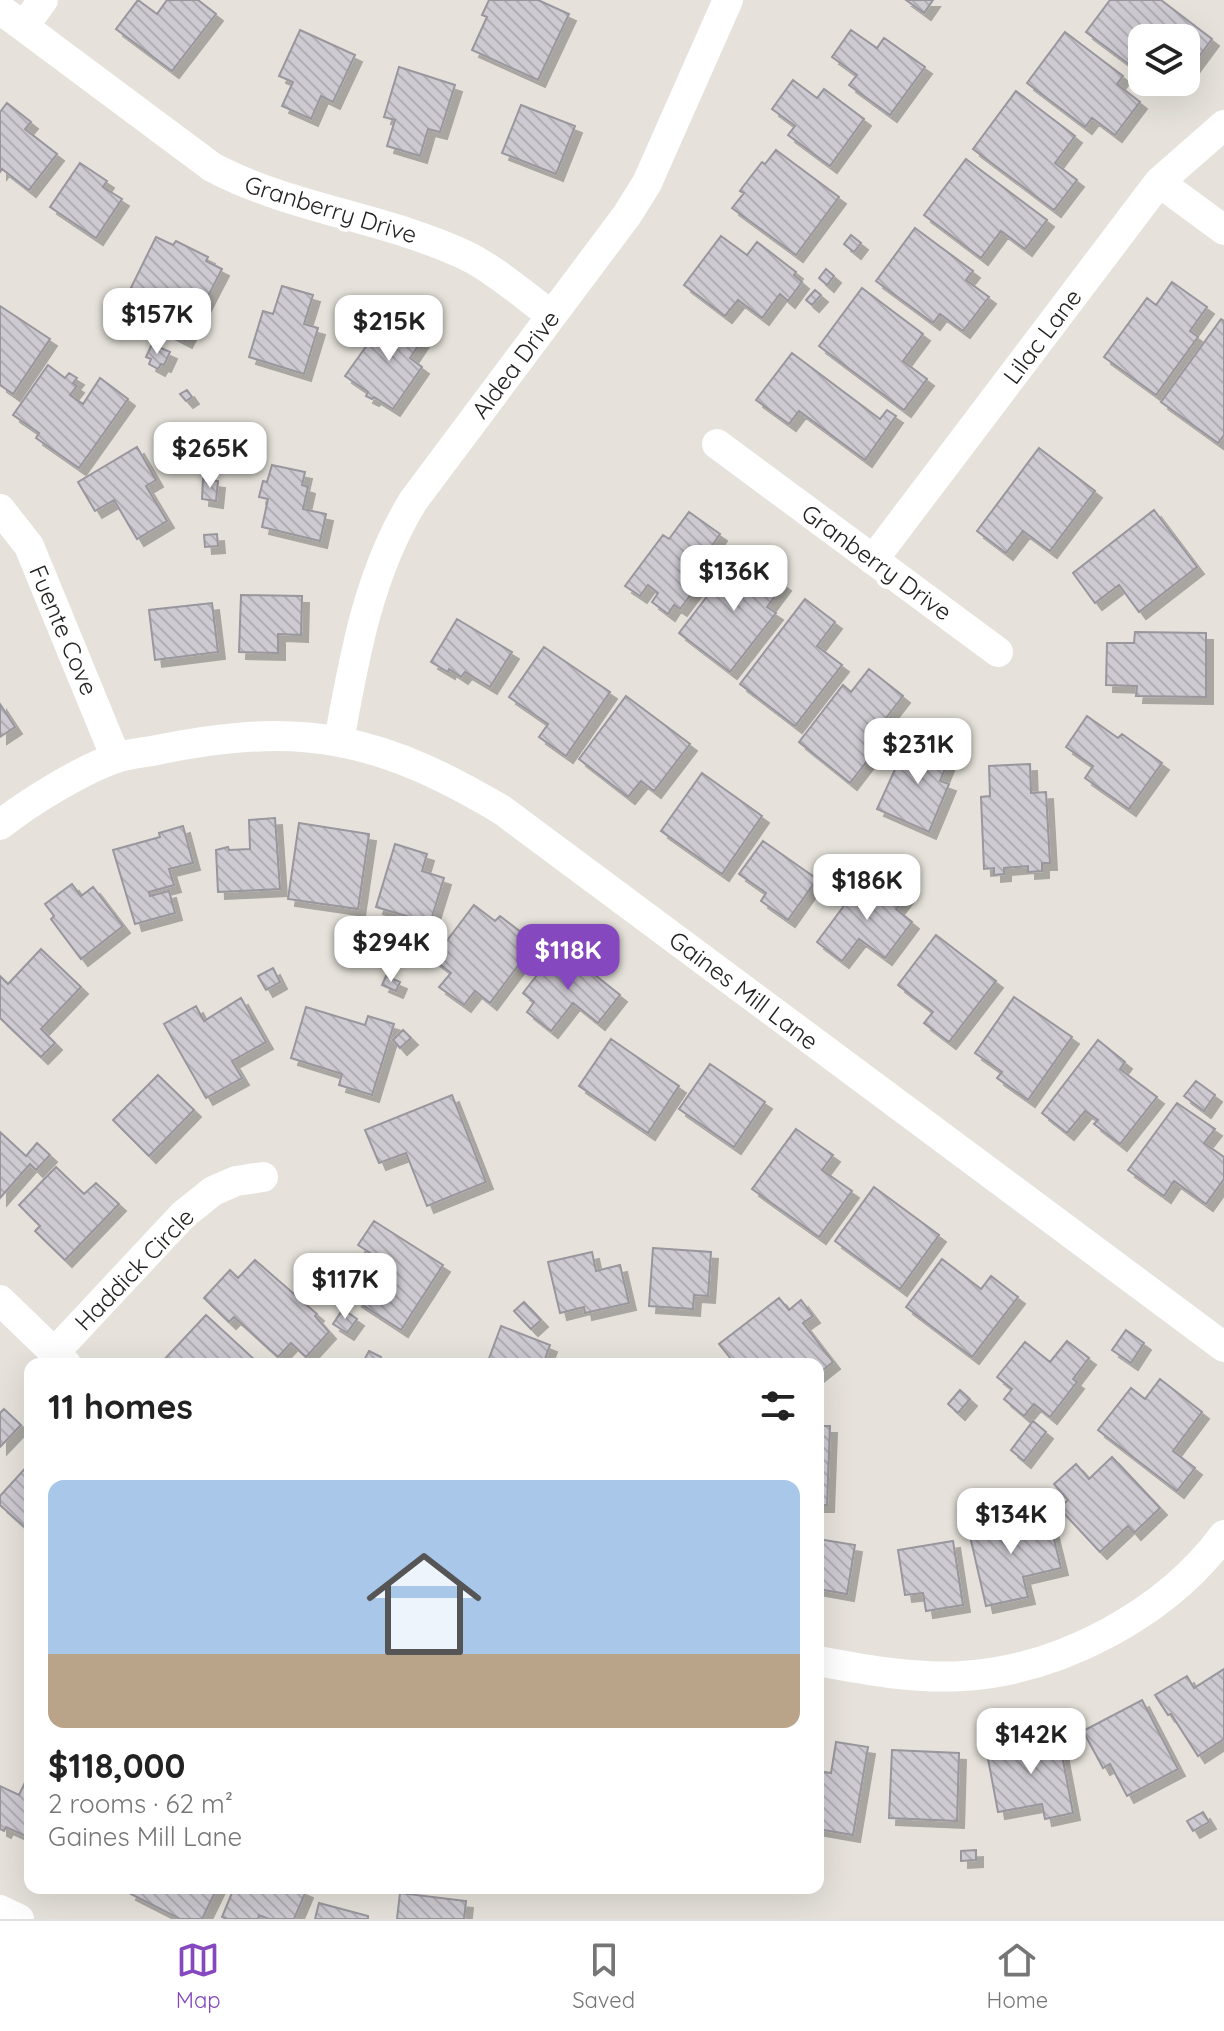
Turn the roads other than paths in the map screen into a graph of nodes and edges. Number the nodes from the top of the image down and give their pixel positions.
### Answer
1 (43, 0) edge
2 (728, 0) edge
3 (12, 18) edge
4 (1224, 125) edge
5 (1159, 182) junction
6 (1224, 230) edge
7 (551, 315) junction
8 (717, 444) dead end
9 (0, 509) edge
10 (873, 560) junction
11 (998, 652) dead end
12 (339, 741) junction
13 (116, 758) junction
14 (0, 825) edge
15 (263, 1177) dead end
16 (0, 1300) edge
17 (1224, 1347) edge
18 (60, 1358) edge
19 (1224, 1535) edge
20 (824, 1662) edge
21 (0, 1910) edge
22 (19, 1919) edge

1 - 3 street
2 - 7 street, Aldea Drive
3 - 7 street, Granberry Drive
4 - 5 street, Lilac Lane
5 - 6 street
5 - 10 street, Lilac Lane
7 - 12 street, Aldea Drive
8 - 10 street, Granberry Drive
9 - 13 street, Fuente Cove
10 - 11 street, Granberry Drive
12 - 13 street, Gaines Mill Lane
12 - 17 street, Gaines Mill Lane
13 - 14 street, Gaines Mill Lane
15 - 18 street, Haddick Circle
16 - 18 street
19 - 20 street
21 - 22 street

